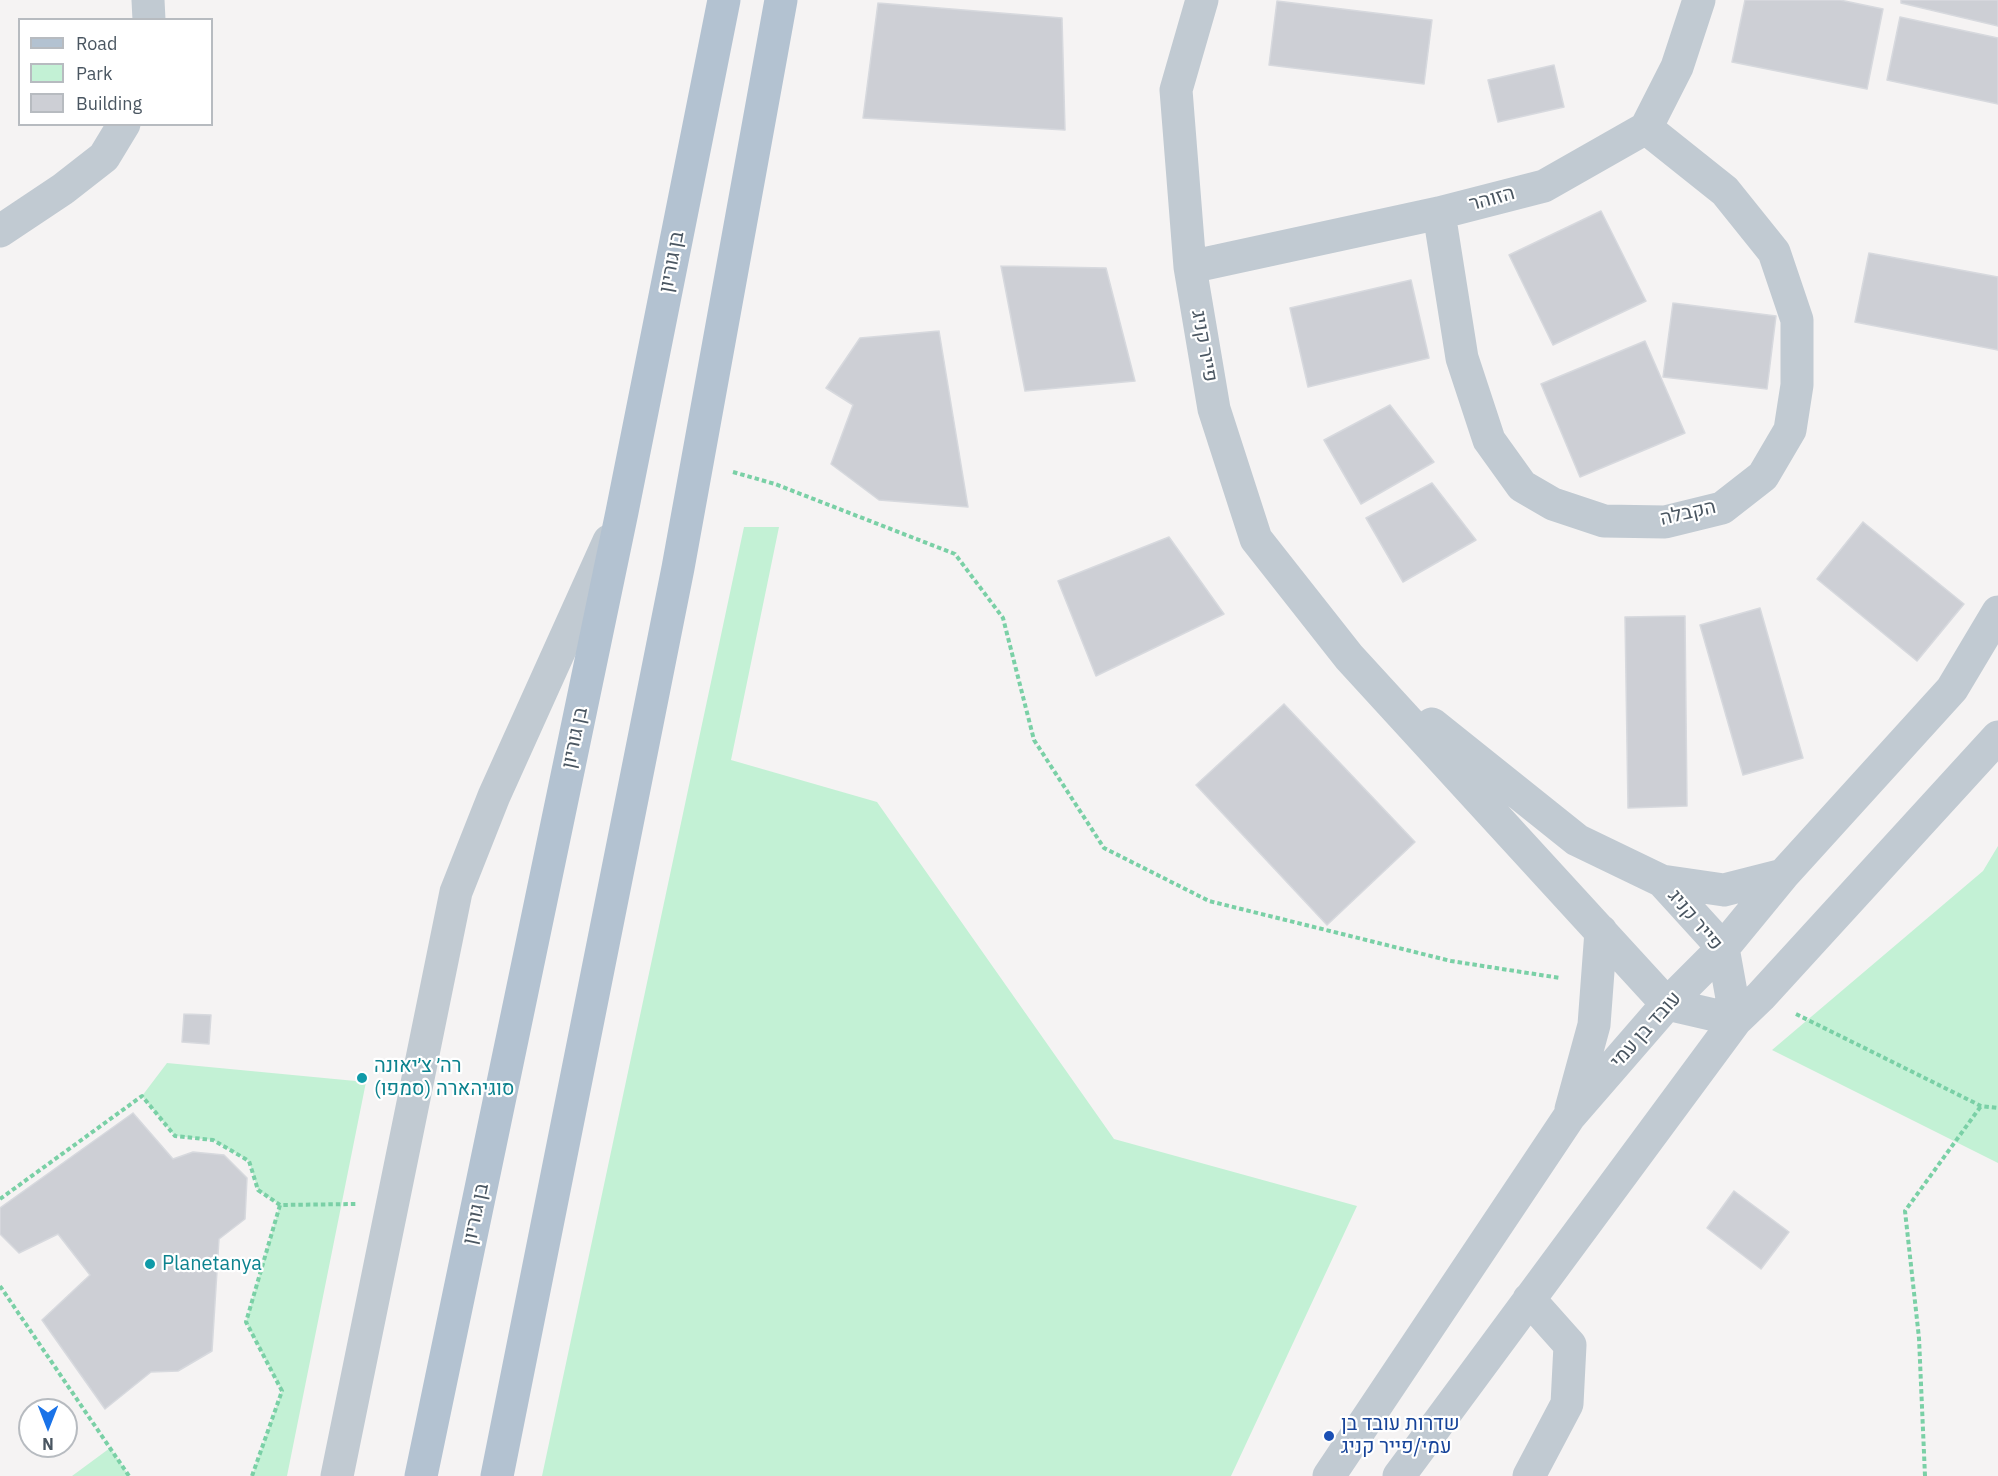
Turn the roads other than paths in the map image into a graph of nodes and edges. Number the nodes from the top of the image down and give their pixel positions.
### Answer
1 (148, 0) edge
2 (724, 0) edge
3 (781, 0) edge
4 (1202, 0) edge
5 (1699, 0) edge
6 (149, 18) edge
7 (123, 126) edge
8 (1646, 128) junction
9 (1440, 213) junction
10 (0, 231) edge
11 (1190, 267) junction
12 (622, 512) junction
13 (1998, 612) edge
14 (1349, 657) junction
15 (1998, 737) edge
16 (1783, 875) junction
17 (1662, 880) junction
18 (1601, 931) junction
19 (1723, 948) junction
20 (1667, 1004) junction
21 (1736, 1020) junction
22 (1569, 1117) junction
23 (1529, 1299) junction
24 (337, 1476) edge
25 (421, 1476) edge
26 (497, 1476) edge
27 (1329, 1476) edge
28 (1399, 1476) edge
29 (1529, 1476) edge

1 - 6 street
2 - 12 main road, בן גוריון
3 - 26 main road
4 - 11 street, פייר קניג
5 - 8 street
7 - 10 street
8 - 9 street, הזוהר
8 - 9 street, הקבלה
9 - 11 street, הזוהר
11 - 14 street, פייר קניג
12 - 24 street
12 - 25 main road, בן גוריון
13 - 16 street, עובד בן עמי
14 - 17 street, פייר קניג
14 - 18 street, פייר קניג
15 - 21 street
16 - 17 street
16 - 19 street, עובד בן עמי
17 - 19 street, פייר קניג
18 - 20 street, פייר קניג
18 - 22 street
19 - 20 street, עובד בן עמי
19 - 21 street, פייר קניג
20 - 21 street
20 - 22 street, עובד בן עמי
21 - 23 street
22 - 27 street, עובד בן עמי
23 - 28 street
23 - 29 street

